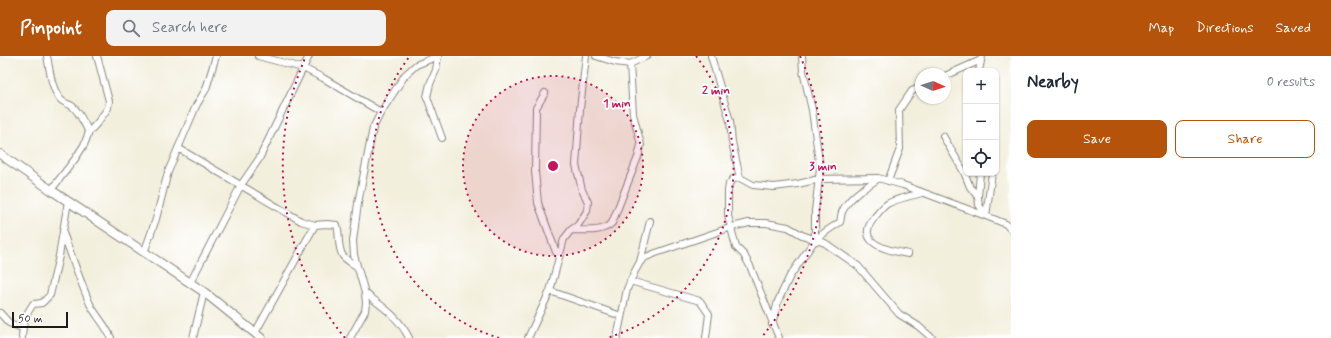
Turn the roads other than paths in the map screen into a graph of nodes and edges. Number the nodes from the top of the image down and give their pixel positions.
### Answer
1 (47, 56) edge
2 (97, 56) edge
3 (216, 56) edge
4 (258, 56) edge
5 (309, 56) edge
6 (438, 56) edge
7 (586, 56) edge
8 (596, 56) edge
9 (647, 56) edge
10 (711, 56) edge
11 (802, 56) edge
12 (982, 58) edge
13 (630, 64) junction
14 (303, 68) junction
15 (980, 68) edge
16 (951, 73) edge
17 (915, 90) edge
18 (545, 93) dead end
19 (381, 112) junction
20 (89, 132) junction
21 (943, 136) dead end
22 (442, 138) dead end
23 (178, 148) junction
24 (0, 154) edge
25 (980, 176) edge
26 (992, 176) edge
27 (740, 178) junction
28 (878, 178) junction
29 (819, 179) junction
30 (888, 180) junction
31 (240, 185) junction
32 (51, 190) junction
33 (922, 193) junction
34 (978, 197) junction
35 (68, 201) junction
36 (986, 216) junction
37 (650, 221) dead end
38 (315, 225) junction
39 (732, 227) junction
40 (571, 230) junction
41 (1011, 230) edge
42 (63, 233) junction
43 (815, 240) junction
44 (144, 252) junction
45 (559, 254) junction
46 (908, 254) dead end
47 (640, 262) junction
48 (356, 266) junction
49 (630, 281) junction
50 (190, 283) junction
51 (550, 291) junction
52 (204, 292) junction
53 (365, 293) junction
54 (0, 313) edge
55 (621, 316) junction
56 (772, 324) junction
57 (22, 328) junction
58 (258, 335) edge
59 (22, 338) edge
60 (111, 338) edge
61 (193, 338) edge
62 (350, 338) edge
63 (409, 338) edge
64 (528, 338) edge
65 (616, 338) edge
66 (706, 338) edge
67 (778, 338) edge
68 (932, 338) edge

1 - 20 street
2 - 20 street
3 - 23 street
4 - 14 street
5 - 14 street
6 - 19 street
6 - 22 street
7 - 40 street
8 - 13 street
9 - 13 street
10 - 27 street
11 - 29 street
12 - 15 street
12 - 16 street
13 - 40 street
14 - 19 street
14 - 31 street
17 - 30 street
18 - 45 street
19 - 48 street
20 - 32 street
21 - 34 street
23 - 31 street
23 - 44 street
24 - 32 street
25 - 34 street
26 - 36 street
27 - 29 street
27 - 39 street
28 - 29 street
28 - 30 street
28 - 43 street
29 - 43 street
30 - 33 street
31 - 38 street
31 - 50 street
32 - 35 street
33 - 36 street
33 - 46 street
34 - 36 street
35 - 42 street
35 - 44 street
36 - 41 street
37 - 47 street
38 - 48 street
38 - 58 street
39 - 43 street
39 - 47 street
39 - 56 street
40 - 45 street
42 - 57 street
42 - 60 street
43 - 56 street
43 - 68 street
44 - 50 street
45 - 51 street
47 - 49 street
48 - 53 street
49 - 55 street
49 - 66 street
50 - 52 street
51 - 55 street
51 - 64 street
52 - 58 street
52 - 61 street
53 - 62 street
53 - 63 street
54 - 57 street
55 - 65 street
56 - 67 street
57 - 59 street

